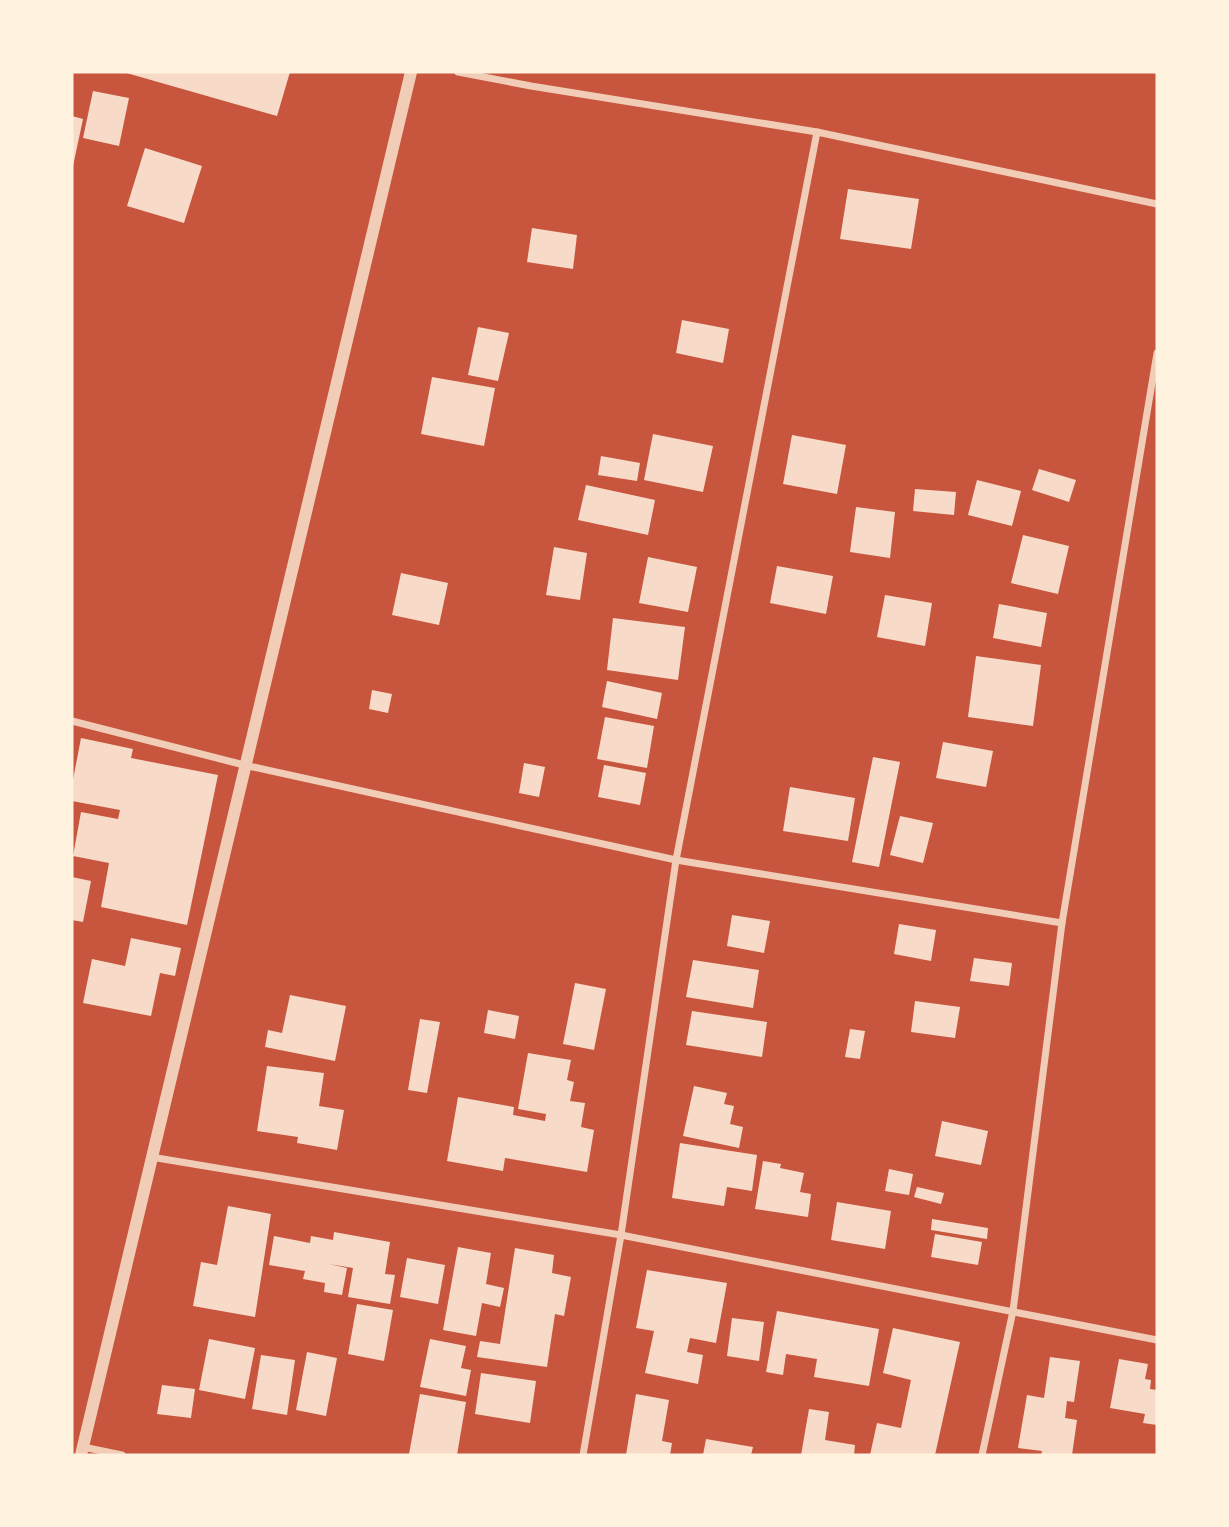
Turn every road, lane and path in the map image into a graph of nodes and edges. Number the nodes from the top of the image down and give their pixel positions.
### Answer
1 (411, 72) edge
2 (458, 72) edge
3 (817, 132) junction
4 (1157, 204) edge
5 (1157, 353) edge
6 (72, 721) edge
7 (244, 765) junction
8 (676, 860) junction
9 (1062, 923) junction
10 (151, 1157) junction
11 (621, 1235) junction
12 (1013, 1311) junction
13 (1157, 1340) edge
14 (82, 1451) edge
15 (122, 1455) edge
16 (583, 1455) edge
17 (982, 1455) edge

1 - 7 street
2 - 3 street
3 - 4 street
3 - 8 street
5 - 9 street
6 - 7 street
7 - 8 street
7 - 10 street
8 - 9 street
8 - 11 street
9 - 12 street
10 - 11 street
10 - 14 street
11 - 12 street
11 - 16 street
12 - 13 street
12 - 17 street
14 - 15 street

